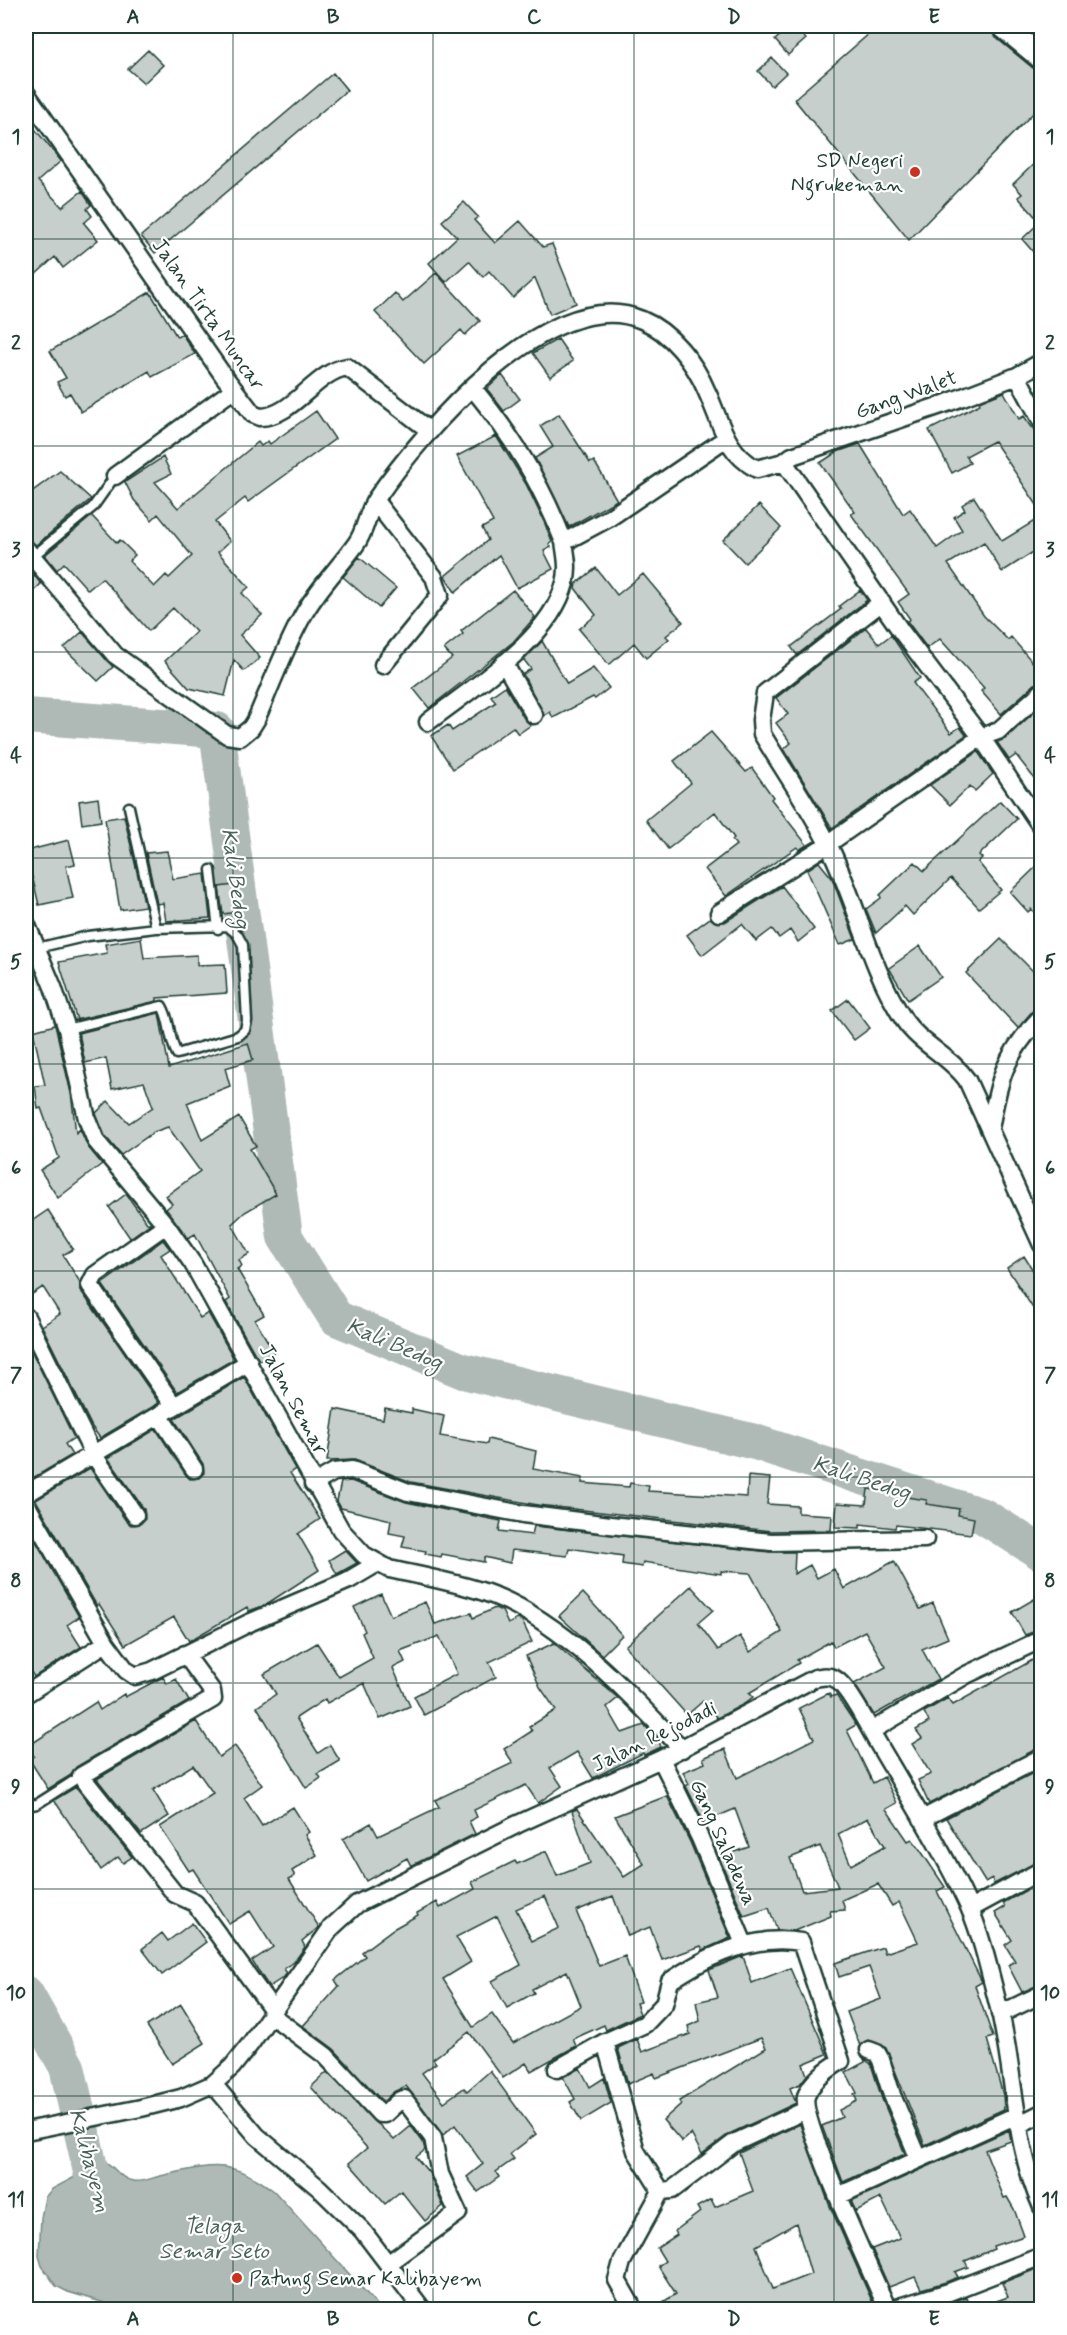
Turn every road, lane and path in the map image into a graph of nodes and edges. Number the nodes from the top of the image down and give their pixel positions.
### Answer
1 (1003, 26) edge
2 (1041, 58) edge
3 (26, 93) edge
4 (1041, 362) edge
5 (1017, 376) junction
6 (472, 387) junction
7 (234, 390) junction
8 (1041, 422) edge
9 (430, 430) junction
10 (725, 439) junction
11 (784, 462) junction
12 (115, 476) joint
13 (375, 501) junction
14 (564, 542) junction
15 (29, 553) edge
16 (882, 602) junction
17 (504, 663) junction
18 (383, 666) dead end
19 (1041, 692) edge
20 (534, 715) dead end
21 (428, 722) dead end
22 (981, 737) junction
23 (129, 807) dead end
24 (1041, 828) edge
25 (828, 844) junction
26 (211, 870) dead end
27 (719, 913) dead end
28 (26, 923) edge
29 (156, 928) junction
30 (218, 928) junction
31 (37, 948) junction
32 (1041, 1016) edge
33 (67, 1029) junction
34 (990, 1129) junction
35 (165, 1226) junction
36 (1041, 1245) edge
37 (26, 1317) edge
38 (249, 1362) junction
39 (174, 1406) junction
40 (159, 1415) junction
41 (93, 1454) junction
42 (194, 1469) dead end
43 (313, 1484) junction
44 (26, 1494) edge
45 (26, 1504) edge
46 (135, 1515) dead end
47 (926, 1539) dead end
48 (376, 1564) junction
49 (1041, 1639) edge
50 (106, 1643) junction
51 (185, 1654) junction
52 (28, 1687) edge
53 (871, 1731) junction
54 (682, 1749) junction
55 (1041, 1757) edge
56 (661, 1759) junction
57 (81, 1776) junction
58 (26, 1806) edge
59 (922, 1819) junction
60 (1041, 1870) edge
61 (969, 1909) junction
62 (744, 1944) junction
63 (1041, 1994) edge
64 (272, 2012) junction
65 (1000, 2014) junction
66 (605, 2042) junction
67 (870, 2050) dead end
68 (557, 2069) dead end
69 (213, 2084) junction
70 (807, 2110) junction
71 (1041, 2113) edge
72 (1017, 2120) junction
73 (26, 2131) edge
74 (919, 2159) junction
75 (661, 2192) junction
76 (838, 2196) junction
77 (1041, 2207) edge
78 (1041, 2256) edge
79 (389, 2264) junction
80 (423, 2310) edge
81 (634, 2310) edge
82 (889, 2310) edge

1 - 2 street
3 - 7 street, Jalan Tirta Muncar
4 - 5 street, Gang Walet
5 - 8 street
5 - 11 street, Gang Walet
6 - 9 street, Gang Walet
6 - 10 street, Gang Walet
6 - 14 street
7 - 9 street, Jalan Tirta Muncar
7 - 12 street
9 - 13 street, Gang Walet
10 - 11 street, Gang Walet
10 - 14 street
11 - 16 street
12 - 15 lane
13 - 15 street, Gang Walet
13 - 18 street
14 - 17 street
16 - 22 street
16 - 25 street
17 - 20 street
17 - 21 street
19 - 22 street
22 - 24 street
22 - 25 street
23 - 29 lane
25 - 27 street
25 - 34 street
26 - 30 lane
28 - 31 street, Jalan Semar
29 - 30 lane
29 - 31 lane
30 - 33 lane
31 - 33 street, Jalan Semar
32 - 34 street
33 - 35 street, Jalan Semar
34 - 36 street
35 - 38 street, Jalan Semar
35 - 39 street
37 - 41 street
38 - 39 street
38 - 43 street, Jalan Semar
39 - 40 street
40 - 41 street
40 - 42 street
41 - 44 street
41 - 46 street
43 - 47 street
43 - 48 street, Jalan Semar
45 - 50 street
48 - 51 street
48 - 54 street, Jalan Semar
49 - 53 street
50 - 51 street
50 - 52 street
51 - 57 street
53 - 54 street, Jalan Rejodadi
53 - 59 street, Jalan Rejodadi
54 - 56 street, Jalan Rejodadi
55 - 59 street
56 - 62 street, Gang Saladewa
56 - 64 street, Jalan Rejodadi
57 - 58 lane
57 - 64 street
59 - 61 street, Jalan Rejodadi
60 - 61 street
61 - 65 street, Jalan Rejodadi
62 - 66 street
62 - 70 street
63 - 65 street
64 - 69 street, Jalan Rejodadi
64 - 79 street
65 - 72 street, Jalan Rejodadi
66 - 68 street
66 - 75 street
67 - 74 street
69 - 73 street, Jalan Rejodadi
69 - 79 street
70 - 75 street
70 - 76 street
71 - 72 street
72 - 74 street
72 - 77 street, Jalan Rejodadi
74 - 76 street
75 - 81 street
76 - 82 street
78 - 82 street
79 - 80 street

